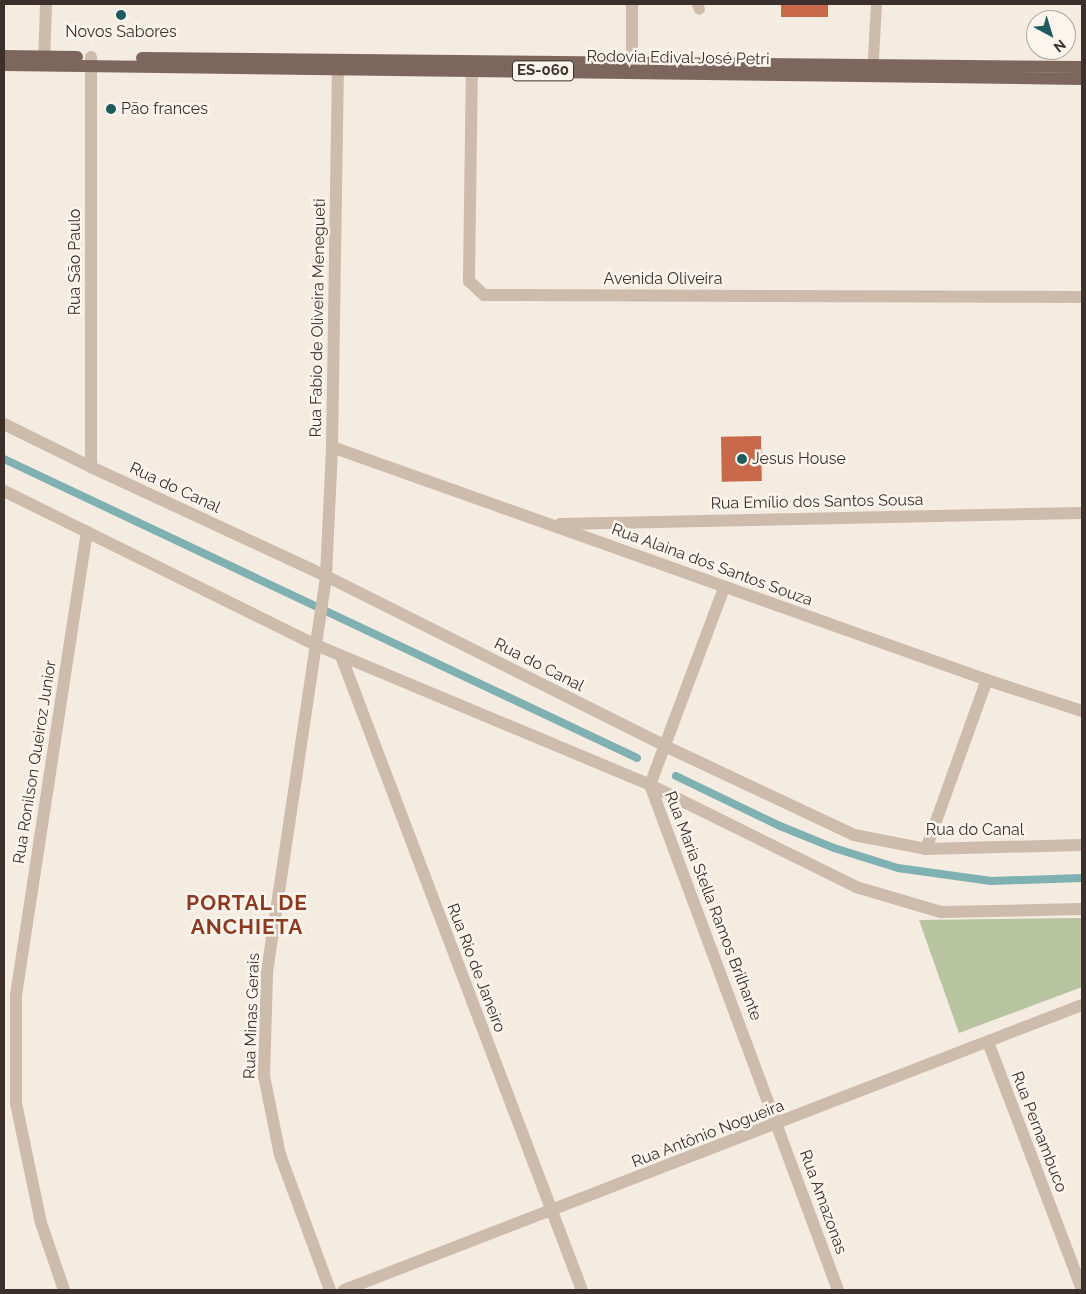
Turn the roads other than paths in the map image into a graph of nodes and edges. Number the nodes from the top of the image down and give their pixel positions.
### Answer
1 (46, 4) edge
2 (632, 4) edge
3 (876, 4) edge
4 (4, 56) edge
5 (44, 60) junction
6 (92, 61) junction
7 (4, 65) edge
8 (338, 65) junction
9 (472, 65) junction
10 (632, 68) junction
11 (1082, 68) edge
12 (872, 71) junction
13 (1082, 79) edge
14 (1082, 297) edge
15 (4, 424) edge
16 (332, 447) junction
17 (91, 468) junction
18 (4, 491) edge
19 (1082, 513) edge
20 (553, 524) junction
21 (87, 531) junction
22 (326, 576) junction
23 (724, 588) junction
24 (316, 639) junction
25 (341, 656) junction
26 (987, 680) junction
27 (1082, 711) edge
28 (665, 746) junction
29 (650, 785) junction
30 (1082, 845) edge
31 (926, 849) junction
32 (1082, 909) edge
33 (1082, 1005) edge
34 (988, 1042) junction
35 (777, 1124) junction
36 (551, 1212) junction
37 (1082, 1289) edge
38 (64, 1290) edge
39 (330, 1290) edge
40 (344, 1290) edge
41 (582, 1290) edge
42 (838, 1290) edge

1 - 5 street
2 - 10 street
3 - 12 lane
4 - 5 main road, Rodovia Edival José Petri / ES-060
5 - 6 main road, Rodovia Edival José Petri / ES-060
5 - 7 main road, Rodovia Edival José Petri / ES-060
6 - 8 main road, Rodovia Edival José Petri / ES-060
6 - 17 street, Rua São Paulo
8 - 9 main road, Rodovia Edival José Petri / ES-060
8 - 16 street, Rua Fabio de Oliveira Menegueti
9 - 10 main road, Rodovia Edival José Petri / ES-060
9 - 14 street, Avenida Oliveira
10 - 12 main road, Rodovia Edival José Petri / ES-060
11 - 12 main road, Rodovia Edival José Petri / ES-060
12 - 13 main road, Rodovia Edival José Petri / ES-060
15 - 17 street, Rua do Canal
16 - 20 street, Rua Alaina dos Santos Souza
16 - 22 street, Rua Fabio de Oliveira Menegueti
17 - 22 street, Rua do Canal
18 - 21 street
19 - 20 street, Rua Emílio dos Santos Sousa
20 - 23 street, Rua Alaina dos Santos Souza
21 - 24 street
21 - 38 street, Rua Ronilson Queiroz Junior
22 - 24 street, Rua Minas Gerais
22 - 28 street, Rua do Canal
23 - 26 street, Rua Alaina dos Santos Souza
23 - 28 street, Rua Maria Stella Ramos Brilhante
24 - 25 street
24 - 39 street, Rua Minas Gerais
25 - 29 street
25 - 36 street, Rua Rio de Janeiro
26 - 27 street, Rua Alaina dos Santos Souza
26 - 31 street
28 - 29 street, Rua Maria Stella Ramos Brilhante
28 - 31 street, Rua do Canal
29 - 32 street
29 - 35 street, Rua Maria Stella Ramos Brilhante
30 - 31 street, Rua do Canal
33 - 34 street, Rua Antônio Nogueira
34 - 35 street, Rua Antônio Nogueira
34 - 37 street, Rua Pernambuco
35 - 36 street, Rua Antônio Nogueira
35 - 42 street, Rua Amazonas
36 - 40 street, Rua Antônio Nogueira
36 - 41 street, Rua Rio de Janeiro

